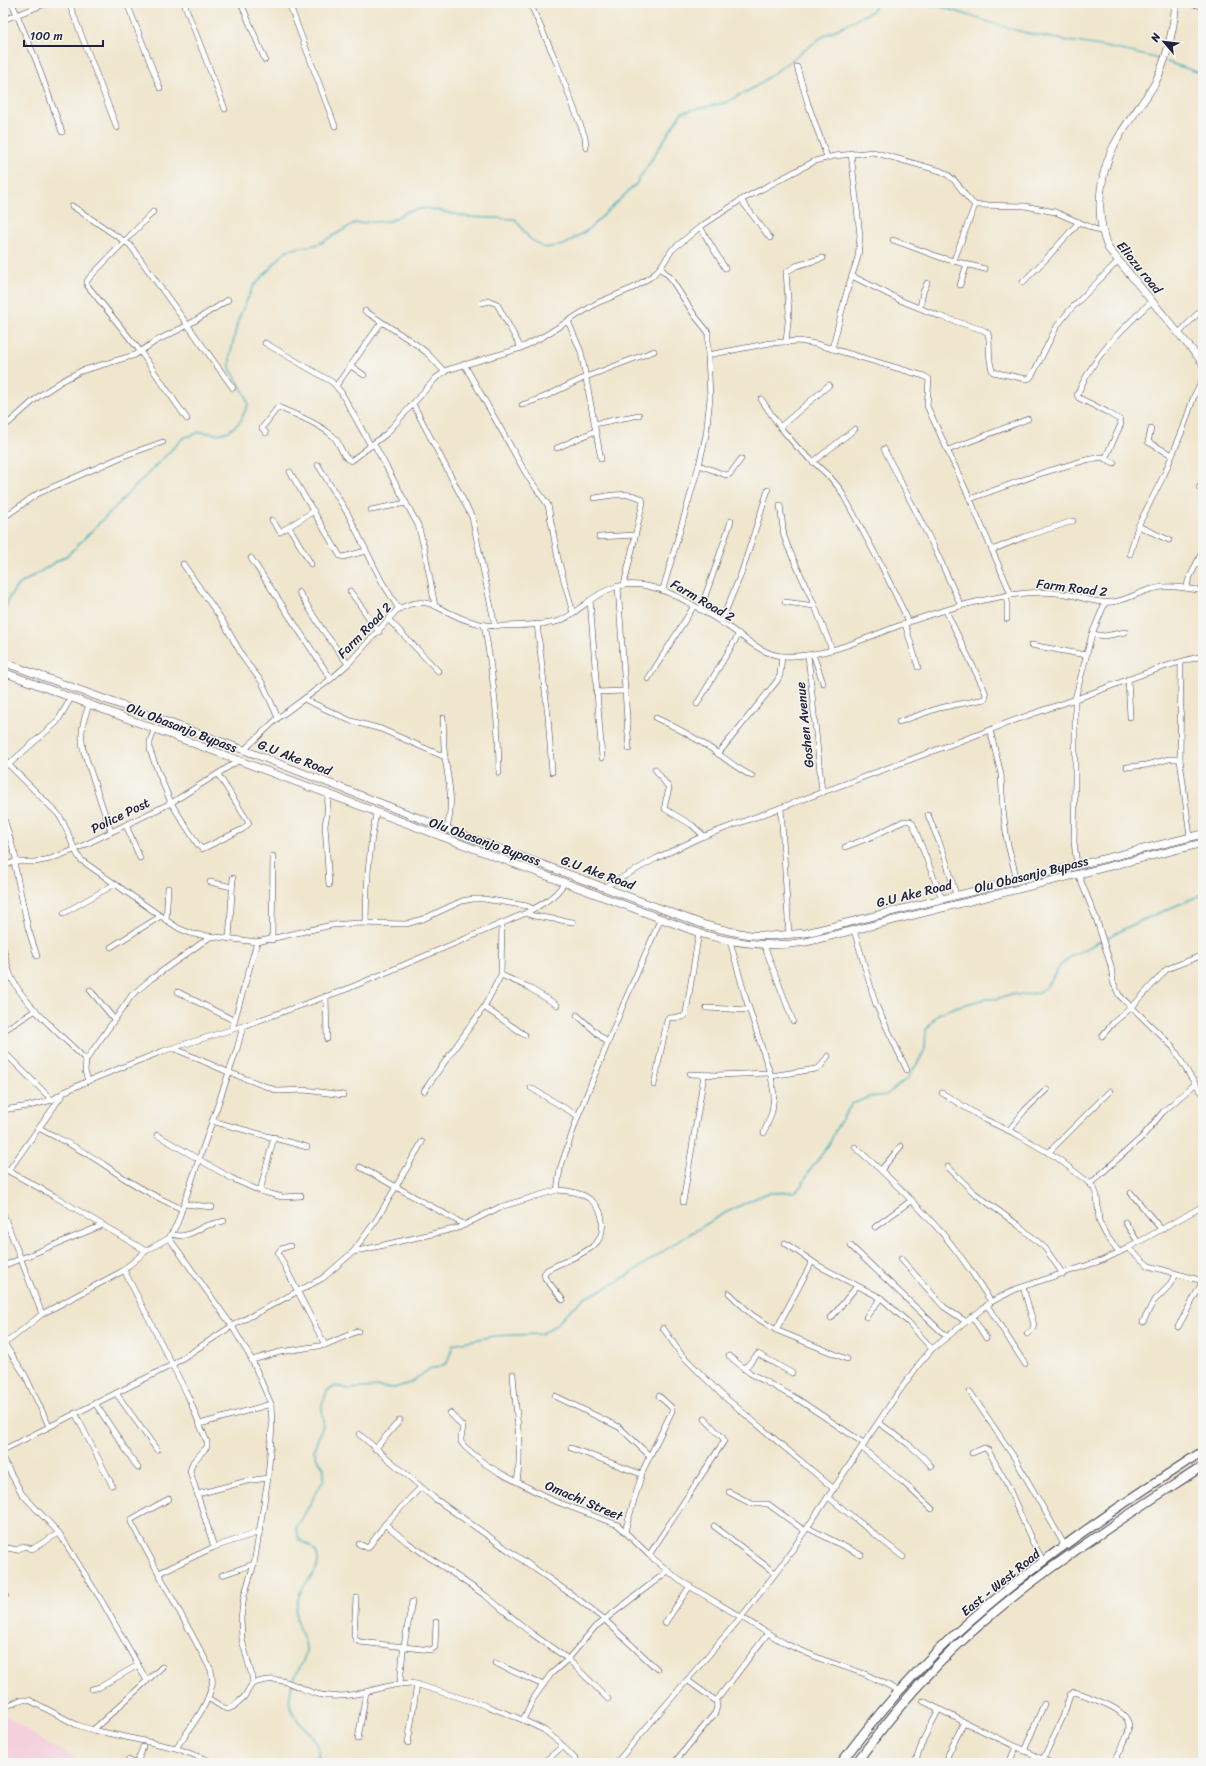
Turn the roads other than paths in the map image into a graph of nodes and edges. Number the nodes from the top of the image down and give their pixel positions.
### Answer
1 (12, 3) edge
2 (48, 3) edge
3 (69, 3) edge
4 (127, 3) edge
5 (184, 3) edge
6 (241, 3) edge
7 (289, 3) edge
8 (530, 3) edge
9 (1176, 3) edge
10 (1185, 3) edge
11 (1203, 6) edge
12 (17, 16) junction
13 (3, 20) edge
14 (265, 60) dead end
15 (797, 67) dead end
16 (160, 88) dead end
17 (225, 109) dead end
18 (335, 126) dead end
19 (117, 128) dead end
20 (62, 132) dead end
21 (586, 148) dead end
22 (852, 153) junction
23 (827, 157) junction
24 (741, 200) junction
25 (975, 205) junction
26 (72, 206) dead end
27 (153, 212) dead end
28 (1079, 222) junction
29 (700, 227) junction
30 (1102, 232) junction
31 (770, 238) dead end
32 (893, 240) dead end
33 (125, 242) junction
34 (823, 258) dead end
35 (954, 260) junction
36 (1118, 261) junction
37 (967, 264) junction
38 (660, 268) junction
39 (725, 268) dead end
40 (985, 269) dead end
41 (852, 276) junction
42 (1023, 282) dead end
43 (927, 283) dead end
44 (960, 285) dead end
45 (228, 300) dead end
46 (1152, 301) junction
47 (482, 303) dead end
48 (920, 308) junction
49 (1203, 308) edge
50 (365, 311) dead end
51 (568, 321) junction
52 (381, 323) junction
53 (188, 325) junction
54 (1179, 333) junction
55 (786, 342) junction
56 (265, 343) dead end
57 (521, 348) junction
58 (832, 349) junction
59 (140, 351) junction
60 (654, 351) dead end
61 (708, 355) junction
62 (1203, 363) edge
63 (464, 364) junction
64 (350, 366) junction
65 (445, 372) junction
66 (364, 375) dead end
67 (586, 377) junction
68 (1203, 378) edge
69 (829, 385) dead end
70 (336, 386) junction
71 (233, 388) dead end
72 (761, 400) dead end
73 (413, 404) junction
74 (522, 405) dead end
75 (639, 415) dead end
76 (187, 419) dead end
77 (1028, 419) dead end
78 (594, 424) junction
79 (780, 427) junction
80 (3, 428) edge
81 (1151, 429) dead end
82 (855, 430) dead end
83 (595, 431) junction
84 (266, 433) dead end
85 (163, 442) dead end
86 (373, 445) junction
87 (558, 448) dead end
88 (884, 449) dead end
89 (948, 450) junction
90 (1172, 455) junction
91 (601, 459) dead end
92 (741, 459) dead end
93 (1105, 459) junction
94 (813, 462) junction
95 (1114, 463) dead end
96 (318, 465) dead end
97 (699, 465) junction
98 (290, 472) dead end
99 (1203, 482) edge
100 (1199, 488) dead end
101 (768, 490) dead end
102 (594, 498) dead end
103 (970, 499) junction
104 (406, 503) junction
105 (780, 505) dead end
106 (371, 510) dead end
107 (314, 511) junction
108 (3, 518) edge
109 (272, 520) dead end
110 (731, 521) dead end
111 (1073, 521) dead end
112 (1138, 526) junction
113 (289, 527) junction
114 (635, 535) junction
115 (599, 538) dead end
116 (1169, 540) dead end
117 (992, 550) junction
118 (1203, 550) edge
119 (366, 551) junction
120 (1130, 554) dead end
121 (251, 558) dead end
122 (183, 564) dead end
123 (311, 564) dead end
124 (624, 585) junction
125 (618, 586) junction
126 (1187, 588) junction
127 (663, 590) junction
128 (350, 591) dead end
129 (1203, 591) edge
130 (299, 592) dead end
131 (1009, 595) junction
132 (590, 600) junction
133 (785, 602) dead end
134 (1105, 603) junction
135 (435, 606) junction
136 (694, 606) junction
137 (815, 606) junction
138 (961, 606) junction
139 (399, 609) junction
140 (700, 610) junction
141 (946, 611) junction
142 (573, 613) junction
143 (1007, 619) dead end
144 (389, 620) junction
145 (721, 622) junction
146 (906, 623) junction
147 (484, 624) junction
148 (537, 624) junction
149 (495, 626) junction
150 (378, 632) junction
151 (1125, 632) dead end
152 (739, 634) junction
153 (1092, 634) junction
154 (1032, 645) dead end
155 (832, 650) junction
156 (811, 654) junction
157 (1086, 655) junction
158 (782, 656) junction
159 (1203, 656) edge
160 (3, 662) edge
161 (1181, 662) junction
162 (348, 664) junction
163 (918, 667) dead end
164 (438, 671) dead end
165 (3, 672) edge
166 (331, 679) junction
167 (648, 679) dead end
168 (1128, 679) junction
169 (823, 684) dead end
170 (625, 691) junction
171 (596, 692) junction
172 (71, 698) junction
173 (304, 699) junction
174 (1075, 699) junction
175 (696, 704) dead end
176 (89, 705) junction
177 (1130, 717) dead end
178 (278, 718) junction
179 (443, 718) dead end
180 (656, 718) dead end
181 (899, 722) dead end
182 (154, 730) junction
183 (990, 730) junction
184 (629, 749) dead end
185 (244, 750) junction
186 (718, 754) junction
187 (445, 757) junction
188 (602, 758) dead end
189 (3, 759) edge
190 (1180, 759) junction
191 (238, 761) junction
192 (8, 765) junction
193 (1127, 767) dead end
194 (655, 769) dead end
195 (552, 772) dead end
196 (499, 773) dead end
197 (218, 774) junction
198 (752, 776) dead end
199 (822, 792) junction
200 (328, 795) junction
201 (171, 803) junction
202 (781, 808) junction
203 (376, 812) junction
204 (3, 814) edge
205 (928, 815) dead end
206 (126, 825) junction
207 (447, 829) junction
208 (112, 832) junction
209 (1203, 834) edge
210 (704, 836) junction
211 (1190, 837) junction
212 (1203, 843) edge
213 (845, 847) dead end
214 (74, 850) junction
215 (273, 856) dead end
216 (140, 858) dead end
217 (16, 862) junction
218 (1077, 865) junction
219 (3, 866) edge
220 (1078, 874) junction
221 (232, 878) dead end
222 (1017, 880) junction
223 (210, 882) dead end
224 (564, 883) junction
225 (115, 884) junction
226 (329, 885) dead end
227 (232, 887) junction
228 (604, 887) junction
229 (168, 888) dead end
230 (956, 895) junction
231 (942, 899) junction
232 (533, 909) junction
233 (64, 912) dead end
234 (526, 913) junction
235 (161, 916) junction
236 (661, 918) junction
237 (166, 920) junction
238 (502, 922) junction
239 (572, 922) dead end
240 (366, 923) junction
241 (854, 930) junction
242 (698, 932) junction
243 (789, 935) junction
244 (210, 937) junction
245 (229, 940) junction
246 (272, 940) junction
247 (730, 941) junction
248 (257, 942) junction
249 (764, 945) junction
250 (3, 947) edge
251 (111, 947) dead end
252 (1203, 955) edge
253 (37, 956) dead end
254 (501, 975) junction
255 (90, 990) dead end
256 (178, 992) dead end
257 (326, 996) junction
258 (557, 1005) dead end
259 (484, 1007) junction
260 (1132, 1007) junction
261 (706, 1008) dead end
262 (36, 1010) junction
263 (750, 1010) junction
264 (577, 1015) dead end
265 (114, 1019) junction
266 (235, 1021) junction
267 (793, 1021) dead end
268 (243, 1026) junction
269 (232, 1029) junction
270 (3, 1031) edge
271 (525, 1035) dead end
272 (1102, 1036) dead end
273 (327, 1039) dead end
274 (608, 1043) junction
275 (173, 1048) junction
276 (3, 1051) edge
277 (828, 1056) dead end
278 (86, 1060) junction
279 (907, 1070) dead end
280 (228, 1072) junction
281 (690, 1074) dead end
282 (771, 1074) junction
283 (704, 1075) junction
284 (88, 1082) junction
285 (1195, 1084) junction
286 (654, 1085) dead end
287 (531, 1088) dead end
288 (1047, 1089) dead end
289 (424, 1091) dead end
290 (1110, 1091) dead end
291 (64, 1092) junction
292 (942, 1093) dead end
293 (1203, 1094) edge
294 (343, 1095) dead end
295 (52, 1100) junction
296 (3, 1110) edge
297 (578, 1116) junction
298 (212, 1121) junction
299 (39, 1128) junction
300 (1009, 1130) junction
301 (764, 1133) dead end
302 (157, 1135) dead end
303 (274, 1137) junction
304 (422, 1142) dead end
305 (901, 1146) dead end
306 (306, 1147) dead end
307 (855, 1147) dead end
308 (1048, 1153) junction
309 (199, 1160) junction
310 (948, 1166) dead end
311 (3, 1168) edge
312 (360, 1168) dead end
313 (9, 1170) junction
314 (881, 1170) junction
315 (1090, 1184) junction
316 (396, 1188) junction
317 (556, 1190) junction
318 (260, 1191) junction
319 (1131, 1193) dead end
320 (301, 1196) dead end
321 (912, 1200) junction
322 (683, 1202) dead end
323 (1203, 1206) edge
324 (183, 1207) junction
325 (212, 1207) dead end
326 (3, 1213) edge
327 (224, 1221) dead end
328 (1125, 1222) dead end
329 (103, 1224) junction
330 (465, 1225) junction
331 (875, 1227) dead end
332 (1161, 1229) junction
333 (170, 1236) junction
334 (1138, 1242) junction
335 (785, 1243) dead end
336 (290, 1246) dead end
337 (851, 1246) dead end
338 (1128, 1248) junction
339 (146, 1251) junction
340 (353, 1252) junction
341 (1119, 1252) junction
342 (21, 1257) junction
343 (901, 1258) dead end
344 (812, 1262) junction
345 (3, 1266) edge
346 (124, 1270) junction
347 (1063, 1274) junction
348 (1176, 1275) junction
349 (1203, 1281) edge
350 (857, 1286) junction
351 (1023, 1287) junction
352 (299, 1291) junction
353 (729, 1293) dead end
354 (881, 1298) junction
355 (563, 1300) dead end
356 (989, 1303) junction
357 (42, 1314) junction
358 (972, 1316) junction
359 (866, 1317) dead end
360 (831, 1318) dead end
361 (965, 1321) junction
362 (1143, 1322) dead end
363 (232, 1326) junction
364 (1178, 1326) dead end
365 (663, 1328) dead end
366 (776, 1330) junction
367 (358, 1331) dead end
368 (1027, 1334) dead end
369 (947, 1337) junction
370 (986, 1338) dead end
371 (3, 1342) edge
372 (325, 1344) junction
373 (932, 1349) junction
374 (729, 1356) dead end
375 (847, 1359) dead end
376 (252, 1360) junction
377 (1025, 1364) dead end
378 (172, 1365) junction
379 (744, 1369) junction
380 (792, 1373) dead end
381 (513, 1374) dead end
382 (116, 1392) junction
383 (970, 1392) dead end
384 (555, 1396) dead end
385 (659, 1396) dead end
386 (95, 1403) junction
387 (271, 1404) junction
388 (75, 1413) junction
389 (450, 1413) dead end
390 (705, 1419) dead end
391 (400, 1420) dead end
392 (879, 1423) junction
393 (200, 1424) junction
394 (49, 1426) junction
395 (359, 1434) dead end
396 (863, 1446) junction
397 (571, 1448) dead end
398 (375, 1449) junction
399 (3, 1450) edge
400 (157, 1450) dead end
401 (1203, 1451) edge
402 (972, 1452) dead end
403 (649, 1455) junction
404 (3, 1459) edge
405 (931, 1466) dead end
406 (1203, 1466) edge
407 (138, 1468) dead end
408 (641, 1474) junction
409 (268, 1478) junction
410 (517, 1482) junction
411 (112, 1485) dead end
412 (421, 1487) junction
413 (834, 1489) junction
414 (729, 1492) dead end
415 (198, 1494) junction
416 (828, 1497) junction
417 (169, 1499) dead end
418 (932, 1509) dead end
419 (385, 1524) junction
420 (714, 1526) dead end
421 (807, 1529) junction
422 (625, 1530) junction
423 (260, 1532) junction
424 (59, 1533) junction
425 (359, 1544) dead end
426 (1065, 1546) junction
427 (3, 1547) edge
428 (214, 1547) junction
429 (649, 1555) junction
430 (861, 1555) dead end
431 (903, 1557) dead end
432 (1044, 1562) junction
433 (254, 1564) junction
434 (668, 1571) junction
435 (159, 1573) junction
436 (775, 1573) junction
437 (222, 1575) dead end
438 (690, 1586) junction
439 (3, 1588) edge
440 (3, 1597) edge
441 (356, 1598) dead end
442 (412, 1602) dead end
443 (742, 1616) junction
444 (604, 1619) junction
445 (436, 1622) dead end
446 (665, 1623) dead end
447 (768, 1633) junction
448 (404, 1646) junction
449 (568, 1659) junction
450 (495, 1663) dead end
451 (138, 1665) junction
452 (162, 1667) dead end
453 (657, 1669) dead end
454 (687, 1680) junction
455 (147, 1681) junction
456 (252, 1684) junction
457 (400, 1684) junction
458 (417, 1684) junction
459 (543, 1685) junction
460 (92, 1689) dead end
461 (900, 1691) junction
462 (366, 1692) junction
463 (208, 1698) junction
464 (608, 1699) dead end
465 (716, 1701) junction
466 (923, 1701) dead end
467 (1044, 1704) dead end
468 (3, 1708) edge
469 (939, 1709) junction
470 (523, 1720) junction
471 (964, 1722) junction
472 (93, 1730) junction
473 (358, 1738) dead end
474 (408, 1743) dead end
475 (563, 1746) junction
476 (143, 1747) dead end
477 (1016, 1747) junction
478 (176, 1748) junction
479 (1024, 1751) junction
480 (1043, 1759) junction
481 (128, 1760) dead end
482 (205, 1761) edge
483 (136, 1763) edge
484 (215, 1763) edge
485 (543, 1763) edge
486 (579, 1763) edge
487 (616, 1763) edge
488 (674, 1763) edge
489 (842, 1763) edge
490 (856, 1763) edge
491 (915, 1763) edge
492 (944, 1763) edge
493 (1009, 1763) edge
494 (1052, 1763) edge
495 (1114, 1763) edge

1 - 12 street
2 - 12 street
3 - 19 street
4 - 16 street
5 - 17 street
6 - 14 street
7 - 18 street
8 - 21 street
9 - 30 main road, Eliozu road
10 - 11 street
12 - 13 street
12 - 20 street
15 - 23 street
22 - 23 street
22 - 25 street
22 - 41 street
23 - 24 street
24 - 29 street
24 - 31 street
25 - 28 street
25 - 35 street
26 - 33 street
27 - 33 street
28 - 30 street
28 - 42 street
29 - 38 street
29 - 39 street
30 - 36 main road, Eliozu road
32 - 35 street
33 - 53 street
33 - 59 street
34 - 55 street
35 - 37 street
36 - 46 main road, Eliozu road
36 - 48 street
37 - 40 street
37 - 44 street
38 - 51 street
38 - 61 street
41 - 48 street
41 - 58 street
43 - 48 street
45 - 53 street
46 - 54 main road, Eliozu road
46 - 93 street
47 - 57 street
49 - 54 street
50 - 52 street
51 - 57 street
51 - 67 street
52 - 64 street
52 - 65 street
53 - 59 street
53 - 71 street
54 - 62 main road, Eliozu road
55 - 58 street
55 - 61 street
56 - 70 street
57 - 63 street
58 - 89 street
59 - 76 street
59 - 80 street
60 - 67 street
61 - 97 street
63 - 65 street
63 - 142 street
64 - 66 street
64 - 70 street
65 - 73 street
67 - 74 street
67 - 78 street
68 - 90 street
69 - 79 street
70 - 86 street
72 - 79 street
73 - 86 street
73 - 149 street
75 - 78 street
77 - 89 street
78 - 83 street
79 - 94 street
81 - 90 street
82 - 94 street
83 - 87 street
83 - 91 street
84 - 86 street
85 - 108 street
86 - 104 street
88 - 138 street
89 - 103 street
90 - 112 street
92 - 97 street
93 - 95 street
93 - 103 street
94 - 146 street
96 - 119 street
97 - 127 street
98 - 107 street
99 - 100 street
101 - 145 street
102 - 114 street
103 - 117 street
104 - 106 street
104 - 135 street
105 - 137 street
107 - 113 street
107 - 119 street
109 - 113 street
110 - 140 street
111 - 117 street
112 - 116 street
112 - 120 street
113 - 123 street
114 - 115 street
114 - 124 street
117 - 131 street
118 - 126 street
119 - 139 street
121 - 166 street
122 - 178 street
124 - 125 street, Farm Road 2
124 - 127 street, Farm Road 2
125 - 132 street, Farm Road 2
125 - 170 street
126 - 129 street, Farm Road 2
126 - 134 street, Farm Road 2
127 - 136 street, Farm Road 2
128 - 150 street
130 - 162 street
131 - 134 street, Farm Road 2
131 - 138 street, Farm Road 2
131 - 143 street
132 - 142 street, Farm Road 2
132 - 171 street
133 - 137 street
134 - 153 street
135 - 139 street, Farm Road 2
135 - 147 street, Farm Road 2
136 - 140 street, Farm Road 2
136 - 167 street
137 - 155 street
138 - 141 street, Farm Road 2
139 - 144 street, Farm Road 2
140 - 145 street, Farm Road 2
141 - 146 street, Farm Road 2
141 - 181 street
142 - 148 street, Farm Road 2
144 - 150 street, Farm Road 2
144 - 164 street
145 - 152 street, Farm Road 2
146 - 155 street, Farm Road 2
146 - 163 street
147 - 149 street, Farm Road 2
147 - 196 street
148 - 149 street, Farm Road 2
148 - 195 street
150 - 162 street, Farm Road 2
151 - 153 street
152 - 158 street, Farm Road 2
152 - 175 street
153 - 157 street
154 - 157 street
155 - 156 street, Farm Road 2
156 - 158 street, Farm Road 2
156 - 169 street
156 - 199 street, Goshen Avenue
157 - 174 street
158 - 186 street
159 - 161 street
160 - 185 main road, G.U Ake Road
161 - 168 street
161 - 190 street
162 - 166 street, Farm Road 2
165 - 172 main road, Olu Obasanjo Bypass
166 - 173 street, Farm Road 2
168 - 174 street
168 - 177 street
170 - 171 street
170 - 184 street
171 - 188 street
172 - 176 main road, Olu Obasanjo Bypass
172 - 192 street
173 - 178 street, Farm Road 2
173 - 187 street
174 - 183 street
174 - 218 street
176 - 182 main road, Olu Obasanjo Bypass
176 - 208 street
178 - 185 street, Farm Road 2
179 - 187 street
180 - 186 street
182 - 191 main road, Olu Obasanjo Bypass
182 - 201 street
183 - 199 street
183 - 222 street
185 - 207 main road, G.U Ake Road
186 - 198 street
187 - 207 street
189 - 192 street
190 - 193 street
190 - 211 street
191 - 197 street, Police Post
191 - 200 main road, Olu Obasanjo Bypass
192 - 214 street
194 - 210 street
197 - 201 street, Police Post
197 - 201 street
199 - 202 street
200 - 203 main road, Olu Obasanjo Bypass
200 - 226 street
201 - 206 street, Police Post
202 - 210 street
202 - 243 street
203 - 224 main road, Olu Obasanjo Bypass
203 - 240 street
204 - 217 street
205 - 230 street
206 - 208 street, Police Post
206 - 216 street
207 - 228 main road, G.U Ake Road
208 - 214 street, Police Post
209 - 211 main road, G.U Ake Road
210 - 228 street
211 - 218 main road, G.U Ake Road
212 - 220 main road, Olu Obasanjo Bypass
213 - 231 street
214 - 217 street, Police Post
214 - 225 street
215 - 246 street
217 - 219 street, Police Post
217 - 253 street
218 - 222 main road, G.U Ake Road
220 - 241 main road, Olu Obasanjo Bypass
220 - 260 street
221 - 227 street
222 - 230 main road, G.U Ake Road
223 - 227 street
224 - 232 street
224 - 236 main road, Olu Obasanjo Bypass
225 - 233 street
225 - 235 street
227 - 245 street
228 - 243 main road, G.U Ake Road
229 - 237 street
230 - 231 main road, G.U Ake Road
231 - 243 main road, G.U Ake Road
232 - 234 street
232 - 240 street
234 - 238 street
234 - 239 street
235 - 237 street
235 - 251 street
236 - 242 main road, Olu Obasanjo Bypass
236 - 274 street
237 - 244 street
238 - 254 street
238 - 257 street
240 - 246 street
241 - 249 main road, Olu Obasanjo Bypass
241 - 279 street
242 - 247 main road, Olu Obasanjo Bypass
242 - 286 street
244 - 245 street
244 - 265 street
245 - 248 street
246 - 248 street
247 - 249 main road, Olu Obasanjo Bypass
247 - 263 street
248 - 266 street
249 - 267 street
250 - 262 street
252 - 260 street
254 - 258 street
254 - 259 street
255 - 265 street
256 - 266 street
257 - 268 street
257 - 273 street
259 - 271 street
259 - 289 street
260 - 272 street
260 - 285 street
261 - 263 street
262 - 270 street
262 - 278 street
263 - 282 street
264 - 274 street
265 - 278 street
266 - 269 street
268 - 269 street
268 - 280 street
269 - 275 street
274 - 297 street
275 - 280 street
275 - 284 street
276 - 295 street
277 - 282 street
278 - 284 street
280 - 294 street
280 - 298 street
281 - 283 street
282 - 283 street
282 - 301 street
283 - 322 street
284 - 291 street
285 - 293 street
285 - 315 street
287 - 297 street
288 - 300 street
290 - 308 street
291 - 295 street
291 - 299 street
292 - 300 street
295 - 296 street
297 - 317 street
298 - 303 street
298 - 309 street
299 - 313 street
299 - 324 street
300 - 308 street
302 - 309 street
303 - 306 street
303 - 318 street
304 - 316 street
305 - 314 street
307 - 314 street
308 - 315 street
309 - 318 street
309 - 324 street
310 - 347 street
311 - 313 street
312 - 316 street
313 - 329 street
314 - 321 street
315 - 341 street
316 - 330 street
316 - 340 street
317 - 330 street
317 - 355 street
318 - 320 street
319 - 332 street
321 - 331 street
321 - 356 street
323 - 332 street
324 - 325 street
324 - 333 street
326 - 342 street
327 - 333 street
328 - 334 street
329 - 339 street
329 - 342 street
330 - 340 street
332 - 334 street
333 - 339 street
333 - 363 street
334 - 338 street
335 - 344 street
336 - 352 street
337 - 369 street
338 - 341 street
338 - 348 street
339 - 346 street
340 - 352 street
341 - 347 street
342 - 345 street
342 - 357 street
343 - 361 street
344 - 350 street
344 - 366 street
346 - 357 street
346 - 378 street
347 - 351 street
348 - 349 street
348 - 362 street
349 - 364 street
350 - 354 street
350 - 360 street
351 - 356 street
351 - 368 street
352 - 363 street
352 - 372 street
353 - 366 street
354 - 359 street
354 - 373 street
356 - 358 street
356 - 377 street
357 - 371 street
358 - 361 street
358 - 370 street
361 - 369 street
363 - 376 street
363 - 378 street
365 - 413 street
366 - 375 street
367 - 372 street
369 - 373 street
371 - 394 street
372 - 376 street
373 - 392 street
374 - 379 street
376 - 387 street
378 - 382 street
378 - 393 street
379 - 380 street
379 - 396 street
381 - 410 street
382 - 386 street
382 - 400 street
383 - 426 street
384 - 403 street
385 - 403 street
386 - 388 street
386 - 407 street
387 - 393 street
387 - 409 street
388 - 394 street
388 - 411 street
389 - 410 street, Omachi Street
390 - 429 street
391 - 398 street
392 - 396 street
392 - 405 street
393 - 415 street
394 - 399 street
395 - 398 street
396 - 413 street
396 - 418 street
397 - 408 street
398 - 412 street
401 - 426 main road, East - West Road
402 - 432 street
403 - 408 street
404 - 424 street
406 - 490 main road, East - West Road
408 - 422 street
409 - 415 street
409 - 423 street
410 - 422 street, Omachi Street
412 - 419 street
412 - 444 street
413 - 416 street
414 - 421 street
415 - 428 street
416 - 421 street
416 - 431 street
417 - 435 street
419 - 425 street
419 - 449 street
420 - 436 street
421 - 430 street
421 - 436 street
422 - 429 street, Omachi Street
423 - 428 street
423 - 433 street
424 - 427 street
424 - 451 street
426 - 432 main road, East - West Road
428 - 435 street
429 - 434 street, Omachi Street
432 - 461 main road, East - West Road
433 - 437 street
433 - 456 street
434 - 438 street, Omachi Street
434 - 444 street
435 - 463 street
436 - 443 street
438 - 443 street, Omachi Street
438 - 446 street
439 - 440 street
441 - 448 street
442 - 448 street
443 - 447 street, Omachi Street
443 - 454 street
444 - 449 street
444 - 453 street
445 - 448 street
447 - 461 street, Omachi Street
447 - 465 street
448 - 457 street
449 - 459 street
449 - 464 street
450 - 459 street
451 - 455 street
451 - 460 street
452 - 455 street
454 - 465 street
454 - 487 street
455 - 472 street
456 - 462 street
456 - 463 street
457 - 458 street
457 - 462 street
458 - 470 street
458 - 474 street
459 - 470 street
461 - 489 main road, East - West Road
462 - 473 street
463 - 478 street
465 - 488 street
466 - 469 street
467 - 479 street
468 - 472 street
469 - 471 street
469 - 491 street
470 - 475 street
471 - 477 street
471 - 492 street
472 - 478 street
475 - 485 street
475 - 486 street
476 - 483 street
477 - 479 street
477 - 493 street
478 - 482 street
479 - 480 street
480 - 494 street
480 - 495 street
481 - 483 street
482 - 484 street

